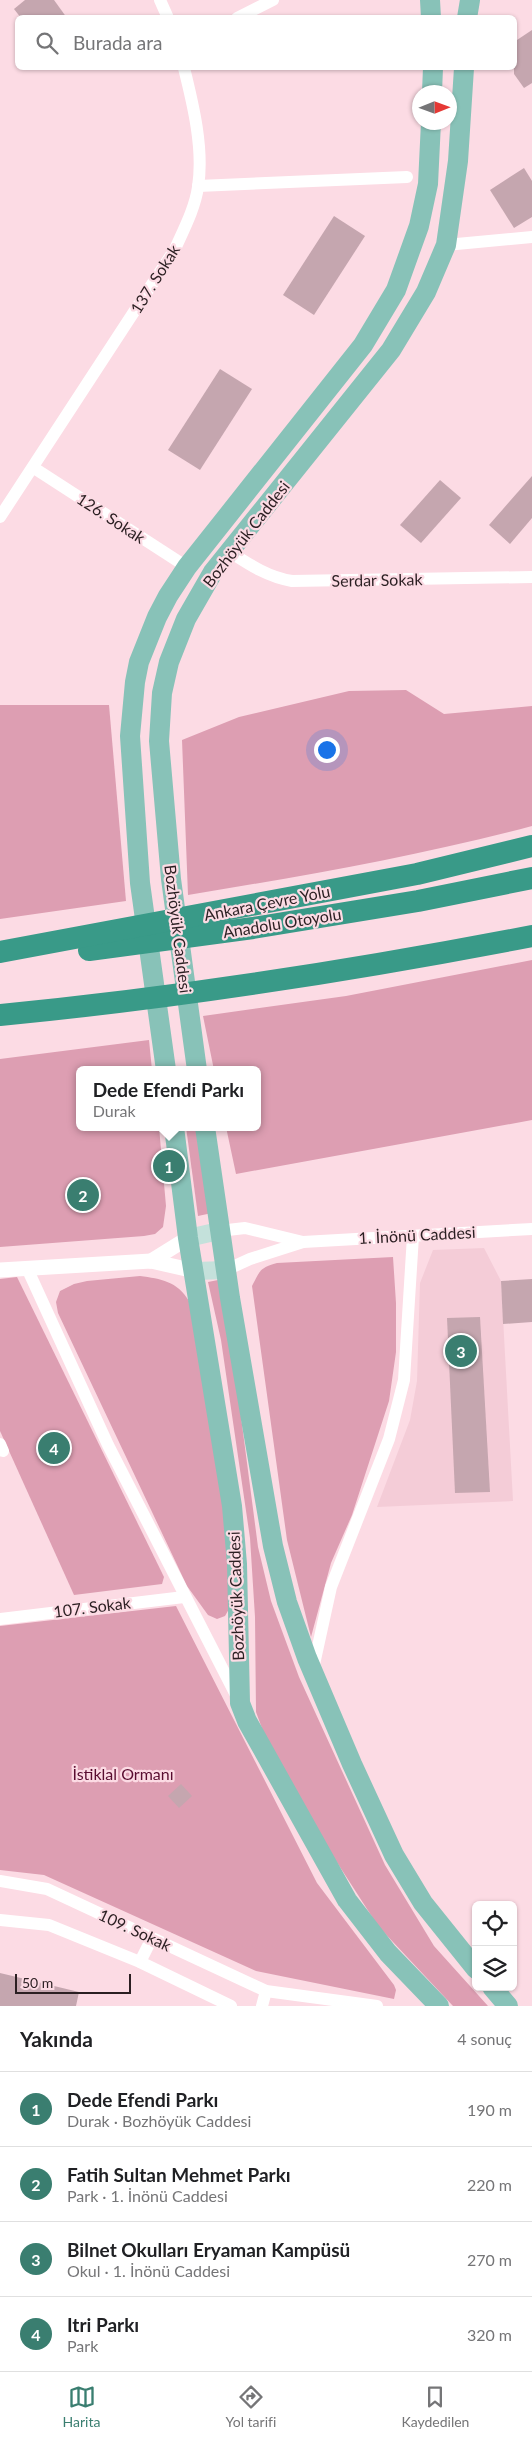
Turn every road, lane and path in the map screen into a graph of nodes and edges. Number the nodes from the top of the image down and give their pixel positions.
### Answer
1 (160, 0) edge
2 (273, 0) edge
3 (430, 0) edge
4 (470, 0) edge
5 (167, 15) edge
6 (243, 15) edge
7 (431, 15) edge
8 (468, 15) edge
9 (184, 70) edge
10 (433, 70) edge
11 (464, 70) edge
12 (432, 85) edge
13 (431, 130) edge
14 (407, 177) dead end
15 (198, 186) junction
16 (532, 237) edge
17 (446, 245) junction
18 (34, 468) junction
19 (0, 517) edge
20 (230, 552) junction
21 (187, 567) junction
22 (532, 577) edge
23 (532, 846) edge
24 (532, 878) edge
25 (532, 936) edge
26 (0, 952) edge
27 (0, 959) edge
28 (0, 1015) edge
29 (195, 1060) edge
30 (165, 1061) edge
31 (175, 1131) edge
32 (206, 1131) edge
33 (532, 1229) edge
34 (219, 1231) junction
35 (413, 1236) junction
36 (188, 1238) junction
37 (302, 1242) junction
38 (151, 1261) junction
39 (27, 1268) junction
40 (0, 1270) edge
41 (226, 1270) junction
42 (195, 1271) junction
43 (184, 1597) junction
44 (0, 1619) edge
45 (238, 1640) junction
46 (209, 1646) junction
47 (312, 1669) junction
48 (240, 1703) junction
49 (0, 1881) edge
50 (0, 1920) edge
51 (152, 1938) junction
52 (140, 1962) junction
53 (472, 1964) edge
54 (266, 1991) junction
55 (495, 1991) edge
56 (231, 2006) edge
57 (262, 2006) edge
58 (377, 2006) edge
59 (440, 2006) edge
60 (508, 2006) edge

1 - 5 street
2 - 6 street
3 - 7 main road
4 - 8 main road
9 - 15 street, 137. Sokak
10 - 12 main road
11 - 17 main road, Bozhöyük Caddesi
13 - 21 main road, Bozhöyük Caddesi
14 - 15 street
15 - 18 street, 137. Sokak
16 - 17 street
17 - 20 main road, Bozhöyük Caddesi
18 - 19 street, 137. Sokak
18 - 21 street, 126. Sokak
20 - 22 street, Serdar Sokak
20 - 29 main road, Bozhöyük Caddesi
21 - 30 main road, Bozhöyük Caddesi
23 - 26 highway, Ankara Çevre Yolu
24 - 27 highway, Anadolu Otoyolu
25 - 28 highway
31 - 36 main road, Bozhöyük Caddesi
32 - 34 main road
33 - 35 street, 1. İnönü Caddesi
34 - 36 main road
34 - 37 street
34 - 41 main road
35 - 37 street, 1. İnönü Caddesi
35 - 47 street
36 - 38 street
36 - 42 main road, Bozhöyük Caddesi
37 - 41 street
38 - 39 street
38 - 42 street
39 - 40 street
39 - 43 street
41 - 42 main road
41 - 47 main road
42 - 45 main road, Bozhöyük Caddesi
43 - 44 street, 107. Sokak
43 - 46 street
45 - 46 street
45 - 48 main road, Bozhöyük Caddesi
46 - 48 street
47 - 53 main road
48 - 59 main road, Bozhöyük Caddesi
49 - 51 street, 109. Sokak
50 - 52 street
51 - 52 street
51 - 54 street, 109. Sokak
52 - 56 street
54 - 57 street
54 - 58 street, 109. Sokak
55 - 60 main road

